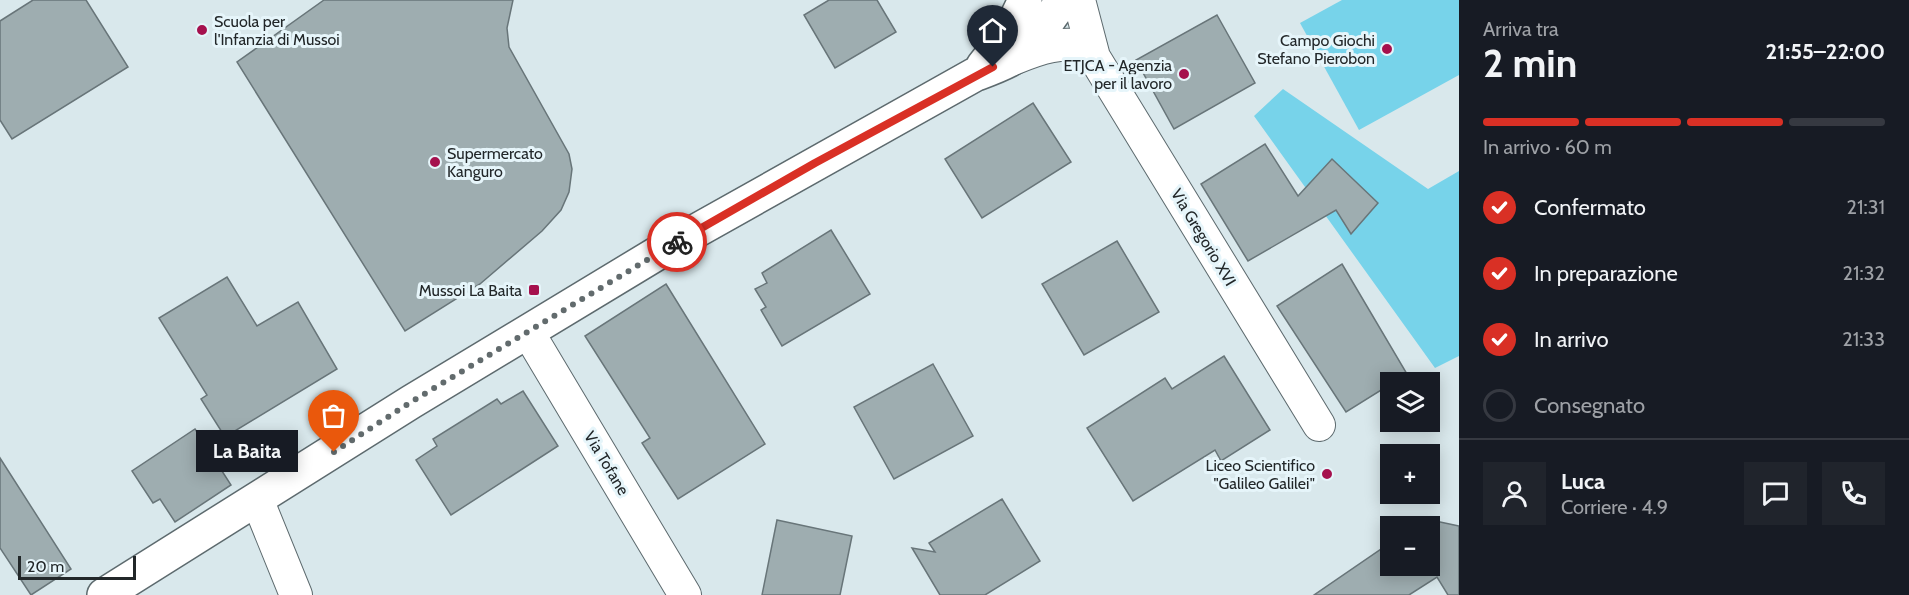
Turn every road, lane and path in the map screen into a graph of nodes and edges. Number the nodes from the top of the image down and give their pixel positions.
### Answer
1 (1025, 0) edge
2 (1065, 0) edge
3 (1079, 0) edge
4 (1104, 0) edge
5 (1090, 48) junction
6 (1013, 59) junction
7 (974, 75) junction
8 (528, 332) junction
9 (1319, 425) dead end
10 (257, 500) junction
11 (104, 595) edge
12 (296, 595) edge
13 (685, 595) edge

1 - 7 main road
2 - 6 main road
3 - 5 street, Via Gregorio XVI
4 - 5 street
5 - 6 street
5 - 9 street, Via Gregorio XVI
6 - 7 main road
7 - 8 main road
8 - 10 main road
8 - 13 street, Via Tofane
10 - 11 main road
10 - 12 street

